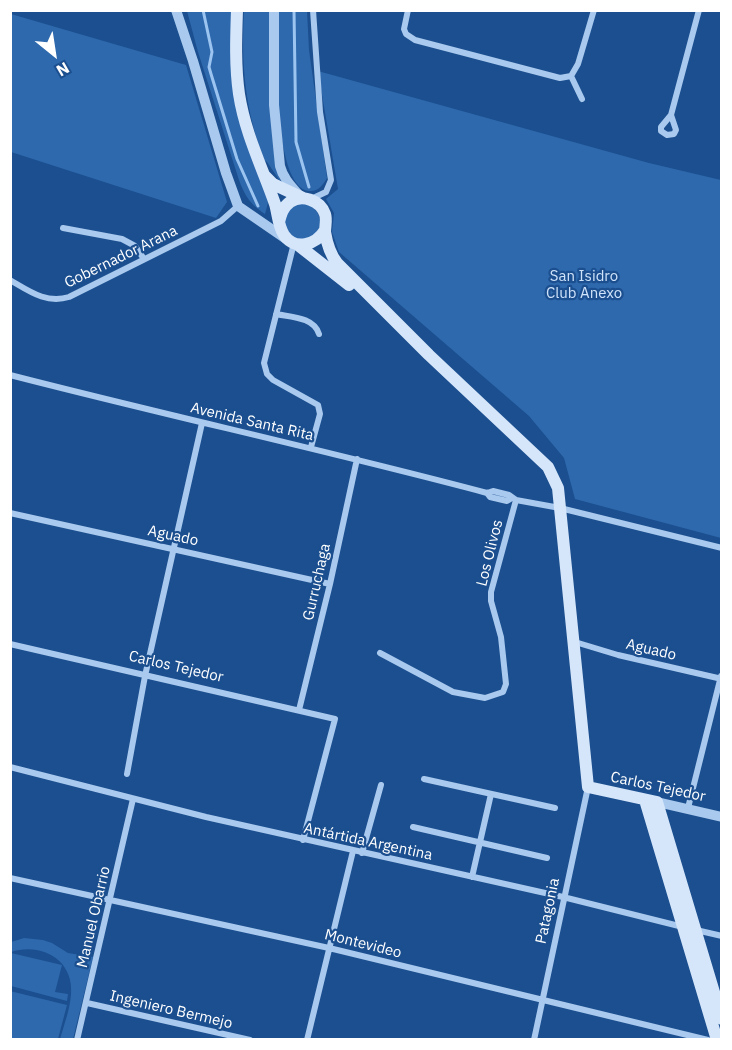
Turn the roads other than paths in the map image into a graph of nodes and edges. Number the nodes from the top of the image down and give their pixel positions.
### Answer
1 (176, 10) edge
2 (237, 10) edge
3 (274, 10) edge
4 (313, 10) edge
5 (408, 10) edge
6 (594, 10) edge
7 (699, 10) edge
8 (571, 76) junction
9 (582, 99) dead end
10 (671, 115) dead end
11 (264, 174) junction
12 (305, 198) junction
13 (238, 206) junction
14 (279, 222) junction
15 (63, 228) dead end
16 (325, 230) junction
17 (294, 243) junction
18 (144, 259) junction
19 (10, 279) edge
20 (276, 314) junction
21 (319, 334) dead end
22 (429, 355) junction
23 (10, 375) edge
24 (202, 423) junction
25 (311, 447) junction
26 (357, 459) junction
27 (514, 499) junction
28 (560, 508) junction
29 (10, 513) edge
30 (722, 548) edge
31 (175, 549) junction
32 (330, 584) junction
33 (575, 642) junction
34 (10, 644) edge
35 (380, 653) dead end
36 (145, 676) junction
37 (721, 678) edge
38 (299, 711) junction
39 (10, 766) edge
40 (127, 774) dead end
41 (424, 779) dead end
42 (381, 785) dead end
43 (588, 787) junction
44 (491, 794) junction
45 (133, 799) junction
46 (651, 801) junction
47 (555, 808) dead end
48 (688, 808) junction
49 (722, 817) edge
50 (413, 827) dead end
51 (303, 840) junction
52 (480, 842) junction
53 (353, 850) junction
54 (362, 852) junction
55 (547, 858) dead end
56 (472, 877) junction
57 (10, 878) edge
58 (563, 897) junction
59 (109, 900) junction
60 (689, 928) junction
61 (722, 936) edge
62 (329, 948) junction
63 (542, 1000) junction
64 (87, 1003) junction
65 (722, 1019) edge
66 (77, 1040) edge
67 (250, 1040) edge
68 (307, 1040) edge
69 (534, 1040) edge
70 (708, 1040) edge
71 (717, 1040) edge

1 - 13 street
2 - 11 main road
3 - 12 street
4 - 12 street
5 - 8 street
6 - 8 street
7 - 10 street
8 - 9 street
11 - 12 main road
11 - 14 main road
12 - 14 main road
12 - 16 main road
13 - 17 street
13 - 18 street, Gobernador Arana
14 - 17 main road
15 - 18 street
16 - 17 main road
16 - 22 main road
17 - 20 street
17 - 22 main road
18 - 19 street, Gobernador Arana
20 - 21 street
20 - 25 street
22 - 28 main road
23 - 24 street, Avenida Santa Rita
24 - 25 street, Avenida Santa Rita
24 - 31 street
25 - 26 street, Avenida Santa Rita
26 - 27 street, Avenida Santa Rita
26 - 32 street, Gurruchaga
27 - 28 street, Avenida Santa Rita
27 - 35 street, Los Olivos
28 - 30 street, Avenida Santa Rita
28 - 33 main road
29 - 31 street, Aguado
31 - 32 street, Aguado
31 - 36 street
32 - 38 street, Gurruchaga
33 - 37 street, Aguado
33 - 43 main road
34 - 36 street, Carlos Tejedor
36 - 38 street, Carlos Tejedor
36 - 40 street
37 - 48 street
38 - 51 street, Carlos Tejedor
39 - 45 street, Antártida Argentina
41 - 44 street
42 - 54 street
43 - 46 main road, Carlos Tejedor
43 - 58 street, Patagonia
44 - 47 street
44 - 52 street
45 - 51 street, Antártida Argentina
45 - 59 street, Manuel Obarrio
46 - 48 street, Carlos Tejedor
46 - 60 main road
48 - 49 street, Carlos Tejedor
50 - 52 street
51 - 53 street, Antártida Argentina
52 - 55 street
52 - 56 street
53 - 54 street, Antártida Argentina
53 - 62 street
54 - 56 street, Antártida Argentina
56 - 58 street, Antártida Argentina
57 - 59 street, Montevideo
58 - 60 street, Antártida Argentina
58 - 63 street, Patagonia
59 - 62 street, Montevideo
59 - 64 street, Manuel Obarrio
60 - 61 street, Antártida Argentina
60 - 65 main road
60 - 71 main road
62 - 63 street, Montevideo
62 - 68 street
63 - 69 street, Patagonia
63 - 70 street, Montevideo
64 - 66 street, Manuel Obarrio
64 - 67 street, Ingeniero Bermejo

